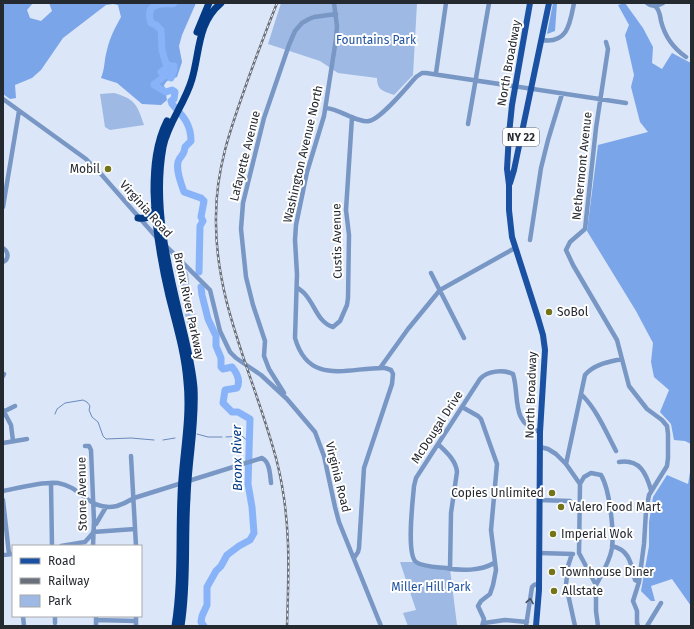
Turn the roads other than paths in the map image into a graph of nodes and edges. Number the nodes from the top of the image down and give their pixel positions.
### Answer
1 (209, 3) edge
2 (221, 3) edge
3 (334, 3) edge
4 (446, 3) edge
5 (489, 3) edge
6 (530, 3) edge
7 (549, 3) edge
8 (574, 3) edge
9 (647, 3) edge
10 (663, 3) edge
11 (656, 7) junction
12 (336, 14) junction
13 (542, 40) junction
14 (606, 42) dead end
15 (686, 57) dead end
16 (436, 73) junction
17 (476, 80) junction
18 (516, 86) junction
19 (531, 88) junction
20 (562, 94) junction
21 (600, 99) junction
22 (3, 100) edge
23 (626, 103) dead end
24 (179, 104) junction
25 (326, 108) junction
26 (19, 111) junction
27 (173, 115) junction
28 (352, 117) junction
29 (468, 124) dead end
30 (509, 185) junction
31 (3, 207) edge
32 (155, 207) junction
33 (138, 218) junction
34 (158, 240) junction
35 (530, 240) dead end
36 (165, 244) junction
37 (3, 248) edge
38 (515, 248) junction
39 (3, 262) edge
40 (431, 273) dead end
41 (297, 287) junction
42 (440, 290) junction
43 (464, 338) dead end
44 (622, 359) junction
45 (380, 368) junction
46 (582, 395) junction
47 (288, 399) junction
48 (15, 406) dead end
49 (462, 407) junction
50 (4, 410) edge
51 (540, 432) junction
52 (27, 439) dead end
53 (13, 441) junction
54 (3, 443) edge
55 (438, 444) junction
56 (85, 446) dead end
57 (540, 447) junction
58 (616, 451) dead end
59 (131, 456) dead end
60 (619, 462) dead end
61 (566, 464) junction
62 (184, 482) junction
63 (51, 483) junction
64 (271, 483) dead end
65 (580, 484) junction
66 (651, 490) junction
67 (3, 491) edge
68 (134, 498) junction
69 (3, 500) edge
70 (539, 500) junction
71 (570, 501) dead end
72 (93, 503) junction
73 (106, 507) junction
74 (135, 529) junction
75 (93, 532) junction
76 (52, 545) edge
77 (67, 545) edge
78 (93, 545) edge
79 (136, 545) edge
80 (612, 546) junction
81 (539, 553) junction
82 (576, 553) junction
83 (11, 554) edge
84 (3, 555) edge
85 (354, 558) junction
86 (494, 563) junction
87 (450, 569) junction
88 (639, 582) junction
89 (538, 584) junction
90 (596, 585) junction
91 (661, 603) dead end
92 (55, 617) edge
93 (96, 621) edge
94 (136, 621) edge
95 (55, 623) dead end
96 (527, 624) edge
97 (483, 625) edge
98 (175, 626) edge
99 (181, 626) edge
100 (381, 626) edge
101 (536, 626) edge
102 (575, 626) edge
103 (598, 626) edge
104 (638, 626) edge
105 (646, 626) edge

1 - 24 highway, Bronx River Parkway
2 - 24 highway, Bronx River Parkway
3 - 12 street, Washington Avenue North
4 - 16 street
5 - 17 street
6 - 18 main road, North Broadway
7 - 13 main road, NY 22
8 - 13 street
9 - 11 street
10 - 11 street
11 - 15 street
12 - 25 street, Washington Avenue North
12 - 47 street, Lafayette Avenue
13 - 19 main road, NY 22
14 - 21 street, Nethermont Avenue
16 - 17 street
16 - 28 street
17 - 18 street
17 - 29 street
18 - 19 street
18 - 30 main road, North Broadway
19 - 20 street
19 - 30 main road, NY 22
20 - 21 street
20 - 35 street
21 - 23 street
21 - 44 street, Nethermont Avenue
22 - 26 street, Virginia Road
24 - 27 highway, Bronx River Parkway
25 - 28 street
25 - 41 street, Washington Avenue North
26 - 31 street
26 - 33 street, Virginia Road
27 - 32 highway, Bronx River Parkway
27 - 36 highway, Bronx River Parkway
28 - 41 street, Custis Avenue
30 - 38 main road, North Broadway / NY 22
32 - 33 highway
32 - 34 highway, Bronx River Parkway
33 - 34 street, Virginia Road
34 - 36 street, Virginia Road
34 - 62 highway, Bronx River Parkway
36 - 47 street, Virginia Road
36 - 62 highway, Bronx River Parkway
37 - 39 street
38 - 42 street
38 - 51 main road, North Broadway / NY 22
40 - 42 street
41 - 45 street, Washington Avenue North
42 - 43 street
42 - 45 street
44 - 46 street
44 - 66 street, Nethermont Avenue
45 - 85 street
46 - 58 street
46 - 61 street
47 - 85 street, Virginia Road
48 - 50 street
49 - 51 street, McDougal Drive
49 - 55 street, McDougal Drive
49 - 86 street
50 - 53 street
51 - 57 main road, North Broadway / NY 22
52 - 53 street
53 - 54 street
55 - 87 street
55 - 87 street, McDougal Drive
56 - 72 street, Stone Avenue
57 - 61 street
57 - 70 main road, North Broadway / NY 22
59 - 68 street
60 - 66 street
61 - 65 street
62 - 64 street
62 - 68 street
62 - 98 highway, Bronx River Parkway
62 - 99 highway, Bronx River Parkway
63 - 67 street
63 - 72 street
63 - 76 street
65 - 80 street
65 - 82 street
66 - 88 street
68 - 73 street
68 - 74 street
69 - 83 street
70 - 71 street
70 - 81 main road, North Broadway / NY 22
72 - 73 street
72 - 75 street, Stone Avenue
73 - 75 street
74 - 75 street
74 - 79 street
75 - 77 street
75 - 78 street, Stone Avenue
80 - 88 street
80 - 90 street
81 - 82 street
81 - 89 main road, North Broadway / NY 22
82 - 90 street
82 - 102 street
83 - 84 street
85 - 100 street, Virginia Road
86 - 87 street
86 - 97 street
88 - 104 street
96 -> 89 street
89 - 101 main road, North Broadway / NY 22
90 - 103 street
91 - 105 street
92 - 95 street
93 - 94 street
96 - 97 street

